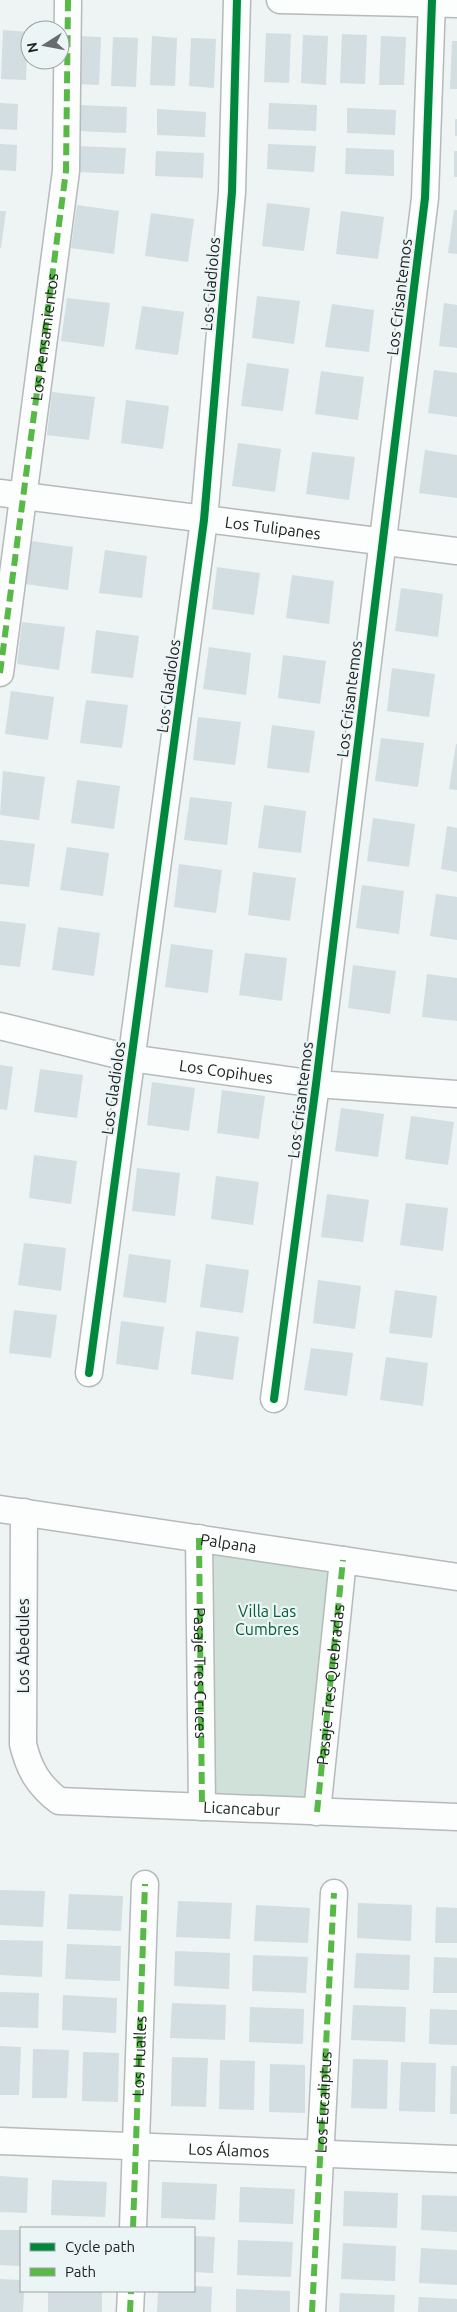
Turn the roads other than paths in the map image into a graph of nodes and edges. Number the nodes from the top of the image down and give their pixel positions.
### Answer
1 (68, 0) edge
2 (237, 0) edge
3 (280, 0) edge
4 (440, 2) edge
5 (11, 494) edge
6 (204, 520) junction
7 (382, 541) junction
8 (457, 550) edge
9 (0, 673) edge
10 (0, 1026) edge
11 (130, 1058) junction
12 (316, 1084) junction
13 (457, 1094) edge
14 (89, 1373) dead end
15 (274, 1399) dead end
16 (12, 1510) edge
17 (198, 1538) junction
18 (343, 1560) junction
19 (457, 1577) edge
20 (35, 1778) joint
21 (202, 1807) junction
22 (317, 1812) junction
23 (457, 1817) edge
24 (145, 1884) dead end
25 (334, 1893) dead end
26 (0, 2141) edge
27 (136, 2147) junction
28 (321, 2154) junction
29 (457, 2159) edge
30 (133, 2227) edge
31 (131, 2292) edge
32 (130, 2312) edge
33 (312, 2312) edge

1 - 5 street, Los Pensamientos
2 - 6 street, Los Gladiolos
3 - 4 street
4 - 7 street, Los Crisantemos
5 - 6 street, Los Tulipanes
5 - 9 street, Los Pensamientos
6 - 7 street, Los Tulipanes
6 - 11 street, Los Gladiolos
7 - 8 street, Los Tulipanes
7 - 12 street, Los Crisantemos
10 - 11 street, Los Copihues
11 - 12 street, Los Copihues
11 - 14 street, Los Gladiolos
12 - 13 street, Los Copihues
12 - 15 street, Los Crisantemos
16 - 17 street, Palpana
16 - 20 street, Los Abedules
17 - 18 street, Palpana
17 - 21 street, Pasaje Tres Cruces
18 - 19 street, Palpana
18 - 22 street, Pasaje Tres Quebradas
20 - 21 street, Licancabur
21 - 22 street, Licancabur
22 - 23 street, Licancabur
24 - 27 street, Los Hualles
25 - 28 street, Los Eucaliptus
26 - 27 street, Los Álamos
27 - 28 street, Los Álamos
27 - 30 street, Los Hualles
28 - 29 street, Los Álamos
28 - 33 street, Los Eucaliptus
31 - 32 street

